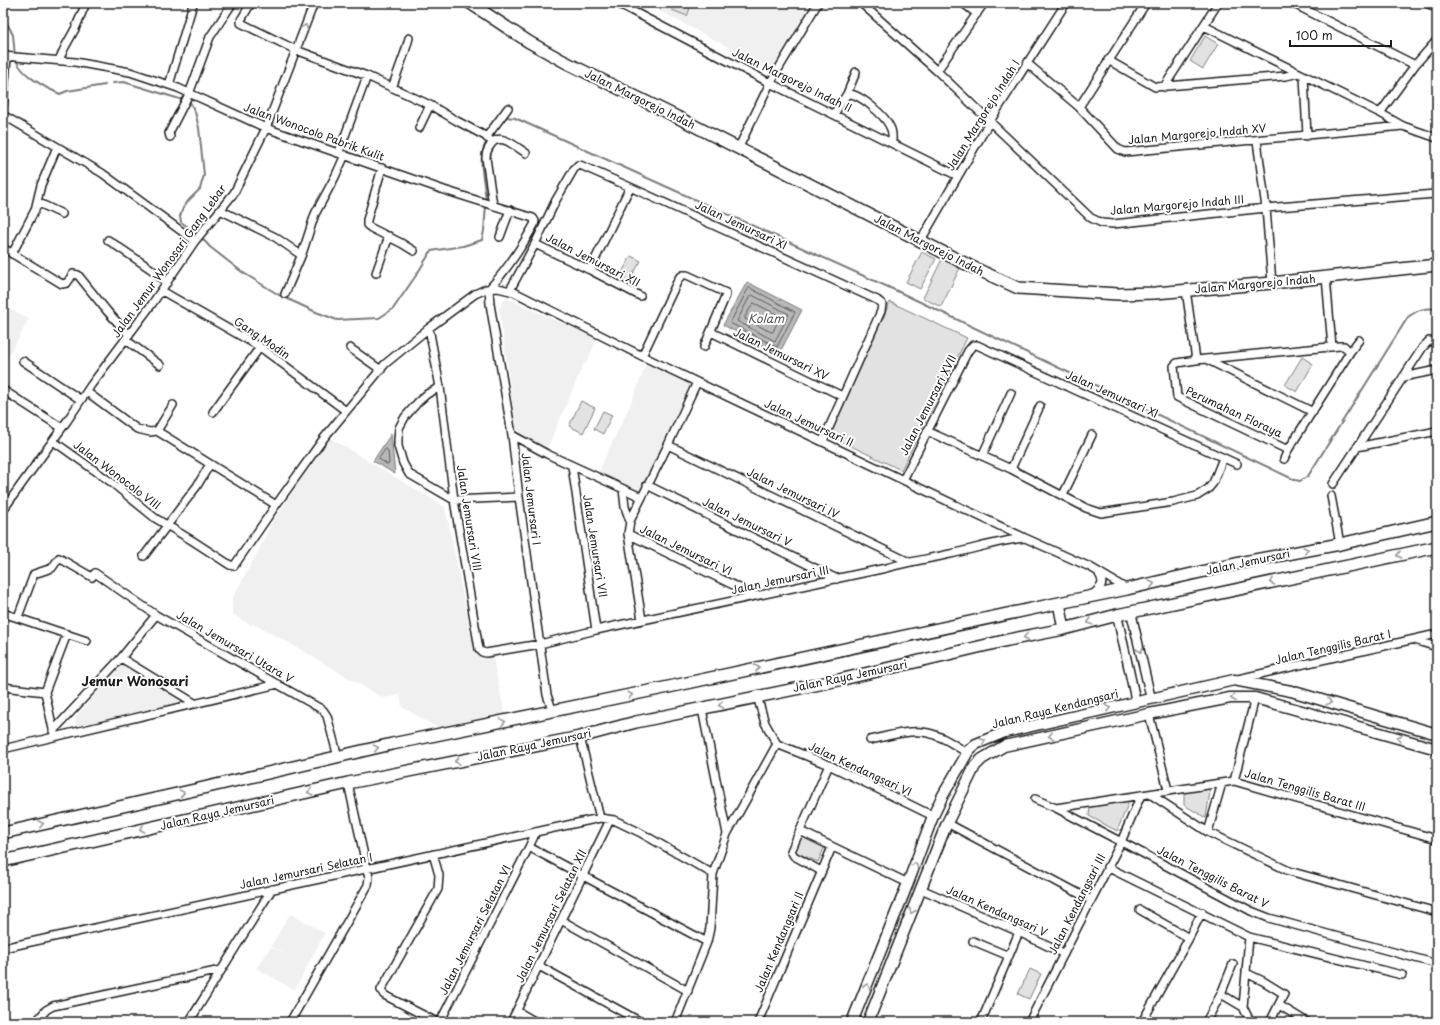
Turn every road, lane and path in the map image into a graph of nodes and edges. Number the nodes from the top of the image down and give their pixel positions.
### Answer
1 (86, 3) edge
2 (251, 3) edge
3 (314, 3) edge
4 (470, 3) edge
5 (617, 3) edge
6 (818, 3) edge
7 (861, 3) edge
8 (963, 3) edge
9 (984, 3) edge
10 (1066, 3) edge
11 (1146, 3) edge
12 (1218, 3) edge
13 (1292, 3) edge
14 (1427, 3) edge
15 (194, 4) edge
16 (232, 4) edge
17 (1437, 8) edge
18 (977, 14) junction
19 (1204, 26) junction
20 (409, 38) dead end
21 (1437, 40) edge
22 (296, 50) junction
23 (9, 57) edge
24 (60, 60) junction
25 (1108, 60) junction
26 (1028, 64) junction
27 (1415, 65) junction
28 (937, 71) junction
29 (856, 72) dead end
30 (1302, 75) junction
31 (367, 76) junction
32 (770, 83) junction
33 (169, 85) junction
34 (1164, 87) junction
35 (392, 88) junction
36 (847, 94) junction
37 (186, 99) junction
38 (430, 105) junction
39 (3, 106) edge
40 (1079, 107) junction
41 (508, 108) dead end
42 (1380, 113) junction
43 (834, 114) junction
44 (3, 115) edge
45 (990, 121) junction
46 (1403, 126) junction
47 (266, 128) junction
48 (420, 128) dead end
49 (1307, 136) junction
50 (170, 137) dead end
51 (1437, 138) edge
52 (490, 139) junction
53 (1257, 141) junction
54 (892, 142) junction
55 (58, 147) junction
56 (738, 149) junction
57 (526, 153) dead end
58 (342, 154) junction
59 (382, 168) junction
60 (958, 176) junction
61 (1437, 183) edge
62 (630, 187) junction
63 (1436, 197) edge
64 (37, 202) junction
65 (492, 204) junction
66 (1266, 208) junction
67 (220, 210) junction
68 (510, 210) junction
69 (62, 214) dead end
70 (389, 236) junction
71 (500, 237) dead end
72 (198, 238) junction
73 (108, 240) dead end
74 (920, 240) junction
75 (536, 244) junction
76 (3, 248) edge
77 (414, 251) dead end
78 (12, 254) junction
79 (301, 255) junction
80 (1437, 265) edge
81 (590, 270) junction
82 (376, 273) dead end
83 (1326, 277) junction
84 (167, 283) junction
85 (1272, 283) junction
86 (489, 289) junction
87 (510, 290) junction
88 (1186, 290) junction
89 (162, 291) junction
90 (284, 294) dead end
91 (640, 296) dead end
92 (429, 328) junction
93 (711, 332) junction
94 (128, 337) junction
95 (1359, 340) dead end
96 (1437, 342) edge
97 (977, 345) joint
98 (260, 347) junction
99 (704, 347) dead end
100 (1332, 347) junction
101 (350, 348) dead end
102 (1350, 352) junction
103 (642, 356) junction
104 (1206, 359) junction
105 (1196, 360) junction
106 (23, 361) dead end
107 (160, 365) dead end
108 (381, 370) junction
109 (1437, 370) edge
110 (1403, 377) junction
111 (697, 382) junction
112 (440, 387) junction
113 (3, 390) edge
114 (87, 392) junction
115 (1011, 393) dead end
116 (842, 396) junction
117 (81, 400) junction
118 (173, 405) dead end
119 (1040, 406) dead end
120 (346, 411) junction
121 (213, 412) dead end
122 (1313, 412) junction
123 (62, 428) junction
124 (157, 431) junction
125 (927, 431) junction
126 (1437, 431) edge
127 (512, 435) junction
128 (1092, 435) dead end
129 (53, 441) junction
130 (823, 441) junction
131 (668, 445) junction
132 (1357, 447) junction
133 (1288, 450) junction
134 (982, 456) junction
135 (1223, 458) junction
136 (1284, 459) dead end
137 (210, 464) junction
138 (1237, 464) dead end
139 (572, 466) junction
140 (1010, 469) junction
141 (903, 480) junction
142 (1333, 484) dead end
143 (647, 485) junction
144 (623, 489) junction
145 (1062, 495) junction
146 (1331, 496) dead end
147 (519, 497) junction
148 (641, 497) junction
149 (454, 500) junction
150 (273, 503) junction
151 (4, 506) edge
152 (630, 521) junction
153 (1437, 522) edge
154 (168, 525) junction
155 (628, 534) junction
156 (1025, 538) junction
157 (1340, 544) junction
158 (1437, 547) edge
159 (144, 556) dead end
160 (909, 562) junction
161 (1100, 574) junction
162 (837, 579) junction
163 (1127, 589) junction
164 (756, 596) junction
165 (1091, 596) junction
166 (1059, 602) junction
167 (1131, 612) junction
168 (3, 613) edge
169 (156, 615) junction
170 (1117, 615) junction
171 (18, 617) junction
172 (642, 620) junction
173 (1064, 629) junction
174 (596, 630) junction
175 (67, 634) junction
176 (1437, 634) edge
177 (1414, 640) junction
178 (87, 641) dead end
179 (540, 644) junction
180 (1437, 647) edge
181 (121, 658) junction
182 (1234, 680) junction
183 (278, 684) junction
184 (3, 687) edge
185 (45, 692) junction
186 (757, 696) junction
187 (1255, 698) junction
188 (1151, 699) junction
189 (1136, 702) junction
190 (196, 704) junction
191 (702, 709) junction
192 (553, 712) junction
193 (1149, 714) junction
194 (1071, 717) junction
195 (1073, 731) junction
196 (1437, 734) edge
197 (54, 735) junction
198 (580, 736) junction
199 (870, 740) dead end
200 (777, 744) junction
201 (3, 749) edge
202 (1437, 749) edge
203 (967, 753) junction
204 (338, 757) junction
205 (829, 765) junction
206 (1234, 781) junction
207 (348, 783) junction
208 (1222, 783) junction
209 (1168, 790) junction
210 (1150, 794) junction
211 (1141, 795) junction
212 (942, 797) junction
213 (1035, 799) dead end
214 (956, 803) junction
215 (1056, 808) junction
216 (933, 816) junction
217 (600, 818) junction
218 (612, 820) junction
219 (947, 823) junction
220 (800, 831) junction
221 (536, 832) junction
222 (1208, 832) junction
223 (3, 833) edge
224 (727, 834) junction
225 (1437, 839) edge
226 (1121, 842) junction
227 (529, 847) junction
228 (832, 848) junction
229 (433, 854) junction
230 (3, 861) edge
231 (1107, 867) junction
232 (367, 869) junction
233 (821, 871) junction
234 (713, 874) junction
235 (582, 876) junction
236 (908, 883) junction
237 (272, 889) junction
238 (921, 889) junction
239 (1091, 900) junction
240 (1140, 910) dead end
241 (1202, 912) junction
242 (1437, 912) edge
243 (561, 920) junction
244 (1019, 932) junction
245 (1250, 936) junction
246 (1189, 938) junction
247 (974, 941) dead end
248 (707, 942) junction
249 (3, 948) edge
250 (1064, 954) junction
251 (1009, 956) junction
252 (1233, 964) dead end
253 (1437, 964) edge
254 (539, 966) junction
255 (874, 969) junction
256 (221, 970) junction
257 (1246, 973) junction
258 (887, 974) junction
259 (1402, 975) dead end
260 (688, 991) junction
261 (1221, 994) junction
262 (1279, 1005) junction
263 (1243, 1007) junction
264 (516, 1011) junction
265 (36, 1022) edge
266 (189, 1022) edge
267 (290, 1022) edge
268 (436, 1022) edge
269 (440, 1022) edge
270 (511, 1022) edge
271 (536, 1022) edge
272 (640, 1022) edge
273 (675, 1022) edge
274 (758, 1022) edge
275 (852, 1022) edge
276 (868, 1022) edge
277 (981, 1022) edge
278 (1029, 1022) edge
279 (1142, 1022) edge
280 (1206, 1022) edge
281 (1248, 1022) edge
282 (1270, 1022) edge
283 (1307, 1022) edge

1 - 24 street
2 - 22 street
22 -> 3 street, Jalan Jemur Wonosari Gang Lebar
4 - 56 main road, Jalan Margorejo Indah
5 - 32 street, Jalan Margorejo Indah II
6 - 32 street
7 - 28 street, Jalan Margorejo Indah III
8 - 18 street
9 - 18 street
10 - 26 street, Jalan Margorejo Indah I
11 - 25 street
12 - 19 street
13 - 27 street
14 - 17 street
15 - 33 street
16 - 37 street
18 - 28 street
19 - 30 street
19 - 34 street
20 - 35 street
21 - 27 street
22 - 31 street
22 - 47 street, Jalan Jemur Wonosari Gang Lebar
23 - 24 street, Jalan Wonocolo Pabrik Kulit
23 - 39 street
24 - 33 street, Jalan Wonocolo Pabrik Kulit
25 - 34 street
25 - 40 street
26 - 40 street, Jalan Margorejo Indah XV
26 - 45 street, Jalan Margorejo Indah I
27 - 42 street
28 - 45 street, Jalan Margorejo Indah III
29 - 36 street
30 - 34 street
30 - 42 street
30 - 49 street
31 - 35 street
31 - 58 street
32 - 43 street, Jalan Margorejo Indah II
32 - 56 street
33 - 37 street, Jalan Wonocolo Pabrik Kulit
35 - 38 street
36 - 43 street
36 - 54 street
37 - 47 street, Jalan Wonocolo Pabrik Kulit
37 - 50 street
38 - 48 street
38 - 52 street
40 - 53 street, Jalan Margorejo Indah XV
41 - 52 street
42 - 46 street
43 - 54 street, Jalan Margorejo Indah II
44 - 55 street
45 - 60 street, Jalan Margorejo Indah I
45 - 66 street, Jalan Margorejo Indah III
46 - 49 street, Jalan Margorejo Indah XV
46 - 51 street
47 - 58 street, Jalan Wonocolo Pabrik Kulit
47 - 67 street, Jalan Jemur Wonosari Gang Lebar
49 - 53 street, Jalan Margorejo Indah XV
52 - 57 street
52 - 65 street
53 - 66 street
54 - 60 street, Jalan Margorejo Indah II
55 - 64 street
55 - 72 street
56 - 74 main road, Jalan Margorejo Indah
58 - 59 street, Jalan Wonocolo Pabrik Kulit
58 - 79 street
59 - 65 street, Jalan Wonocolo Pabrik Kulit
59 - 70 street
60 - 74 street, Jalan Margorejo Indah I
61 - 63 street
62 - 75 street, Jalan Jemursari XI
62 - 81 street
62 - 116 street, Jalan Jemursari XI
63 - 66 street, Jalan Margorejo Indah III
64 - 69 street
64 - 78 street
65 - 68 street, Jalan Wonocolo Pabrik Kulit
66 - 85 street
67 - 72 street, Jalan Jemur Wonosari Gang Lebar
67 - 79 street
68 - 71 street
68 - 86 street, Jalan Wonocolo Pabrik Kulit
70 - 77 street
70 - 82 street
72 - 84 street, Jalan Jemur Wonosari Gang Lebar
73 - 84 street
74 - 88 main road, Jalan Margorejo Indah
75 - 81 street, Jalan Jemursari XII
75 - 87 street
76 - 78 street
78 - 94 street
79 - 90 street
80 - 83 main road, Jalan Margorejo Indah
81 - 91 street, Jalan Jemursari XII
83 - 85 main road, Jalan Margorejo Indah
83 - 100 street
84 - 89 street, Jalan Jemur Wonosari Gang Lebar
85 - 88 main road, Jalan Margorejo Indah
86 - 87 street
86 - 92 street
86 - 127 street, Jalan Jemursari I
87 - 103 street, Jalan Jemursari II
88 - 105 street
89 - 94 street, Jalan Jemur Wonosari Gang Lebar
89 - 98 street, Gang Modin
92 - 108 street
92 - 112 street, Jalan Jemursari VIII
93 - 99 street
93 - 103 street
93 - 116 street, Jalan Jemursari XV
94 - 107 street
94 - 114 street, Jalan Jemur Wonosari Gang Lebar
95 - 102 street
96 - 110 street
97 - 125 street, Jalan Jemursari XVII
97 - 135 street, Jalan Jemursari XI
98 - 120 street, Gang Modin
98 - 121 street
100 - 102 street, Perumahan Floraya
100 - 104 street, Perumahan Floraya
101 - 108 street
102 - 122 street, Perumahan Floraya
103 - 111 street, Jalan Jemursari II
104 - 105 street, Perumahan Floraya
104 - 122 street
105 - 133 street, Perumahan Floraya
106 - 117 street
108 - 120 street
109 - 110 street
110 - 132 street
111 - 130 street, Jalan Jemursari II
111 - 131 street, Jalan Jemursari VI
112 - 149 street, Jalan Jemursari VIII
112 - 149 street
113 - 123 street
114 - 117 street, Jalan Jemur Wonosari Gang Lebar
114 - 124 street
115 - 134 street
116 - 130 street
117 - 123 street, Jalan Jemur Wonosari Gang Lebar
118 - 124 street
119 - 140 street
120 - 150 street
122 - 133 street, Perumahan Floraya
123 - 129 street, Jalan Jemur Wonosari Gang Lebar
124 - 137 street
125 - 134 street
125 - 141 street, Jalan Jemursari XVII
126 - 132 street
127 - 139 street
127 - 147 street, Jalan Jemursari I
128 - 145 street
129 - 151 street, Jalan Jemur Wonosari Gang Lebar
129 - 154 street, Jalan Wonocolo VIII
130 - 141 street, Jalan Jemursari II
131 - 143 street, Jalan Jemursari VI
131 - 160 street, Jalan Jemursari IV
132 - 142 street
133 - 136 street, Perumahan Floraya
134 - 140 street
135 - 138 street, Jalan Jemursari XI
135 - 145 street
137 - 150 street
137 - 154 street
139 - 144 street
139 - 174 street, Jalan Jemursari VII
140 - 145 street
141 - 156 street, Jalan Jemursari II
143 - 148 street, Jalan Jemursari VI
143 - 162 street, Jalan Jemursari V
144 - 148 street
144 - 152 street, Jalan Jemursari VI
146 - 157 street
147 - 149 street
147 - 179 street, Jalan Jemursari I
148 - 152 street, Jalan Jemursari VI
149 - 179 street, Jalan Jemursari VIII
150 - 154 street, Jalan Wonocolo VIII
152 - 155 street, Jalan Jemursari VI
153 - 157 main road, Jalan Jemursari
154 - 159 street
155 - 164 street, Jalan Jemursari VI
155 - 172 street, Jalan Jemursari VI
156 - 160 street, Jalan Jemursari III
156 - 161 street, Jalan Jemursari II
163 -> 157 main road, Jalan Jemursari
158 -> 167 main road
160 - 162 street, Jalan Jemursari III
161 - 163 street, Jalan Jemursari II
161 - 165 street
162 - 164 street, Jalan Jemursari III
163 - 165 main road, Jalan Jemursari
164 - 172 street, Jalan Jemursari III
165 - 166 main road, Jalan Jemursari
166 - 173 main road
192 -> 166 main road
167 - 170 main road
167 -> 188 street
168 - 171 street
169 - 171 street, Jalan Jemursari Utara V
169 - 181 street
169 - 183 street, Jalan Jemursari Utara V
170 -> 173 main road
170 - 189 street
171 - 175 street
172 - 174 street, Jalan Jemursari III
173 -> 186 main road, Jalan Raya Jemursari
174 - 179 street, Jalan Jemursari III
175 - 178 street
175 - 185 street
176 - 177 street, Jalan Tenggilis Barat I
177 - 180 street
177 - 182 street, Jalan Tenggilis Barat I
179 - 192 street, Jalan Jemursari I
181 - 190 street
181 - 197 street
182 - 188 main road, Jalan Raya Kendangsari
182 -> 196 main road, Jalan Raya Kendangsari
183 - 190 street
183 - 204 street, Jalan Jemursari Utara V
184 - 185 street
185 - 197 street
186 -> 191 main road, Jalan Raya Jemursari
186 - 200 street
187 -> 193 main road
202 -> 187 main road
187 - 206 street
188 - 189 main road, Jalan Raya Kendangsari
194 -> 189 main road, Jalan Raya Kendangsari
190 - 197 street
191 - 198 main road, Jalan Raya Jemursari
191 - 224 street
204 -> 192 main road
193 - 195 main road
193 - 209 street
194 - 195 main road
203 -> 194 main road, Jalan Raya Kendangsari
195 -> 214 main road
197 - 201 street
198 -> 207 main road, Jalan Raya Jemursari
198 - 217 street
199 - 203 street
200 - 205 street, Jalan Kendangsari VI
200 - 224 street
203 - 212 main road, Jalan Raya Kendangsari
223 -> 204 main road
205 - 216 street, Jalan Kendangsari VI
205 - 220 street
206 - 208 street, Jalan Tenggilis Barat III
206 - 225 street, Jalan Tenggilis Barat III
207 -> 230 main road, Jalan Raya Jemursari
207 - 232 street
208 - 209 street, Jalan Tenggilis Barat III
208 - 222 street
209 - 210 street, Jalan Tenggilis Barat III
210 - 211 street, Jalan Tenggilis Barat III
210 - 222 street
211 - 215 street, Jalan Tenggilis Barat III
211 - 226 street, Jalan Kendangsari III
212 - 214 main road
212 - 216 main road, Jalan Raya Kendangsari
213 - 215 street, Jalan Tenggilis Barat V
214 - 219 main road
215 - 226 street, Jalan Tenggilis Barat V
236 -> 216 main road, Jalan Raya Kendangsari
217 - 218 street, Jalan Jemursari Selatan I
217 - 221 street, Jalan Jemursari Selatan I
218 - 234 street, Jalan Jemursari Selatan I
218 - 235 street, Jalan Jemursari Selatan XII
219 - 238 main road
219 - 239 street
220 - 228 street
220 - 233 street
221 - 227 street, Jalan Jemursari Selatan VI
221 - 229 street, Jalan Jemursari Selatan I
222 - 242 street
224 - 234 street
226 - 231 street, Jalan Kendangsari III
226 - 253 street, Jalan Tenggilis Barat V
227 - 235 street
227 - 269 street, Jalan Jemursari Selatan VI
228 - 233 street, Jalan Kendangsari II
228 - 236 street
229 - 232 street, Jalan Jemursari Selatan I
229 - 268 street
231 - 239 street, Jalan Kendangsari III
231 - 241 street
232 - 237 street, Jalan Jemursari Selatan I
232 - 267 street
233 - 274 street, Jalan Kendangsari II
234 - 248 street
235 - 243 street, Jalan Jemursari Selatan XII
235 - 248 street
236 - 255 main road, Jalan Raya Kendangsari
237 - 249 street, Jalan Jemursari Selatan I
237 - 256 street
238 - 244 street, Jalan Kendangsari V
238 -> 258 main road
239 - 250 street, Jalan Kendangsari III
240 - 246 street
241 - 245 street
241 - 246 street
243 - 254 street, Jalan Jemursari Selatan XII
243 - 260 street
244 - 250 street, Jalan Kendangsari V
244 - 251 street
245 - 257 street
245 - 259 street
246 - 279 street
247 - 251 street
248 - 260 street
250 - 278 street, Jalan Kendangsari III
251 - 277 street
252 - 261 street
254 - 264 street, Jalan Jemursari Selatan XII
254 - 272 street
255 - 258 main road
275 -> 255 main road, Jalan Raya Kendangsari
256 - 265 street
256 - 266 street
257 - 262 street
257 - 263 street
258 - 276 main road
260 - 273 street
261 - 263 street
261 - 280 street
262 - 282 street
262 - 283 street
263 - 281 street
264 - 270 street, Jalan Jemursari Selatan XII
264 - 271 street

